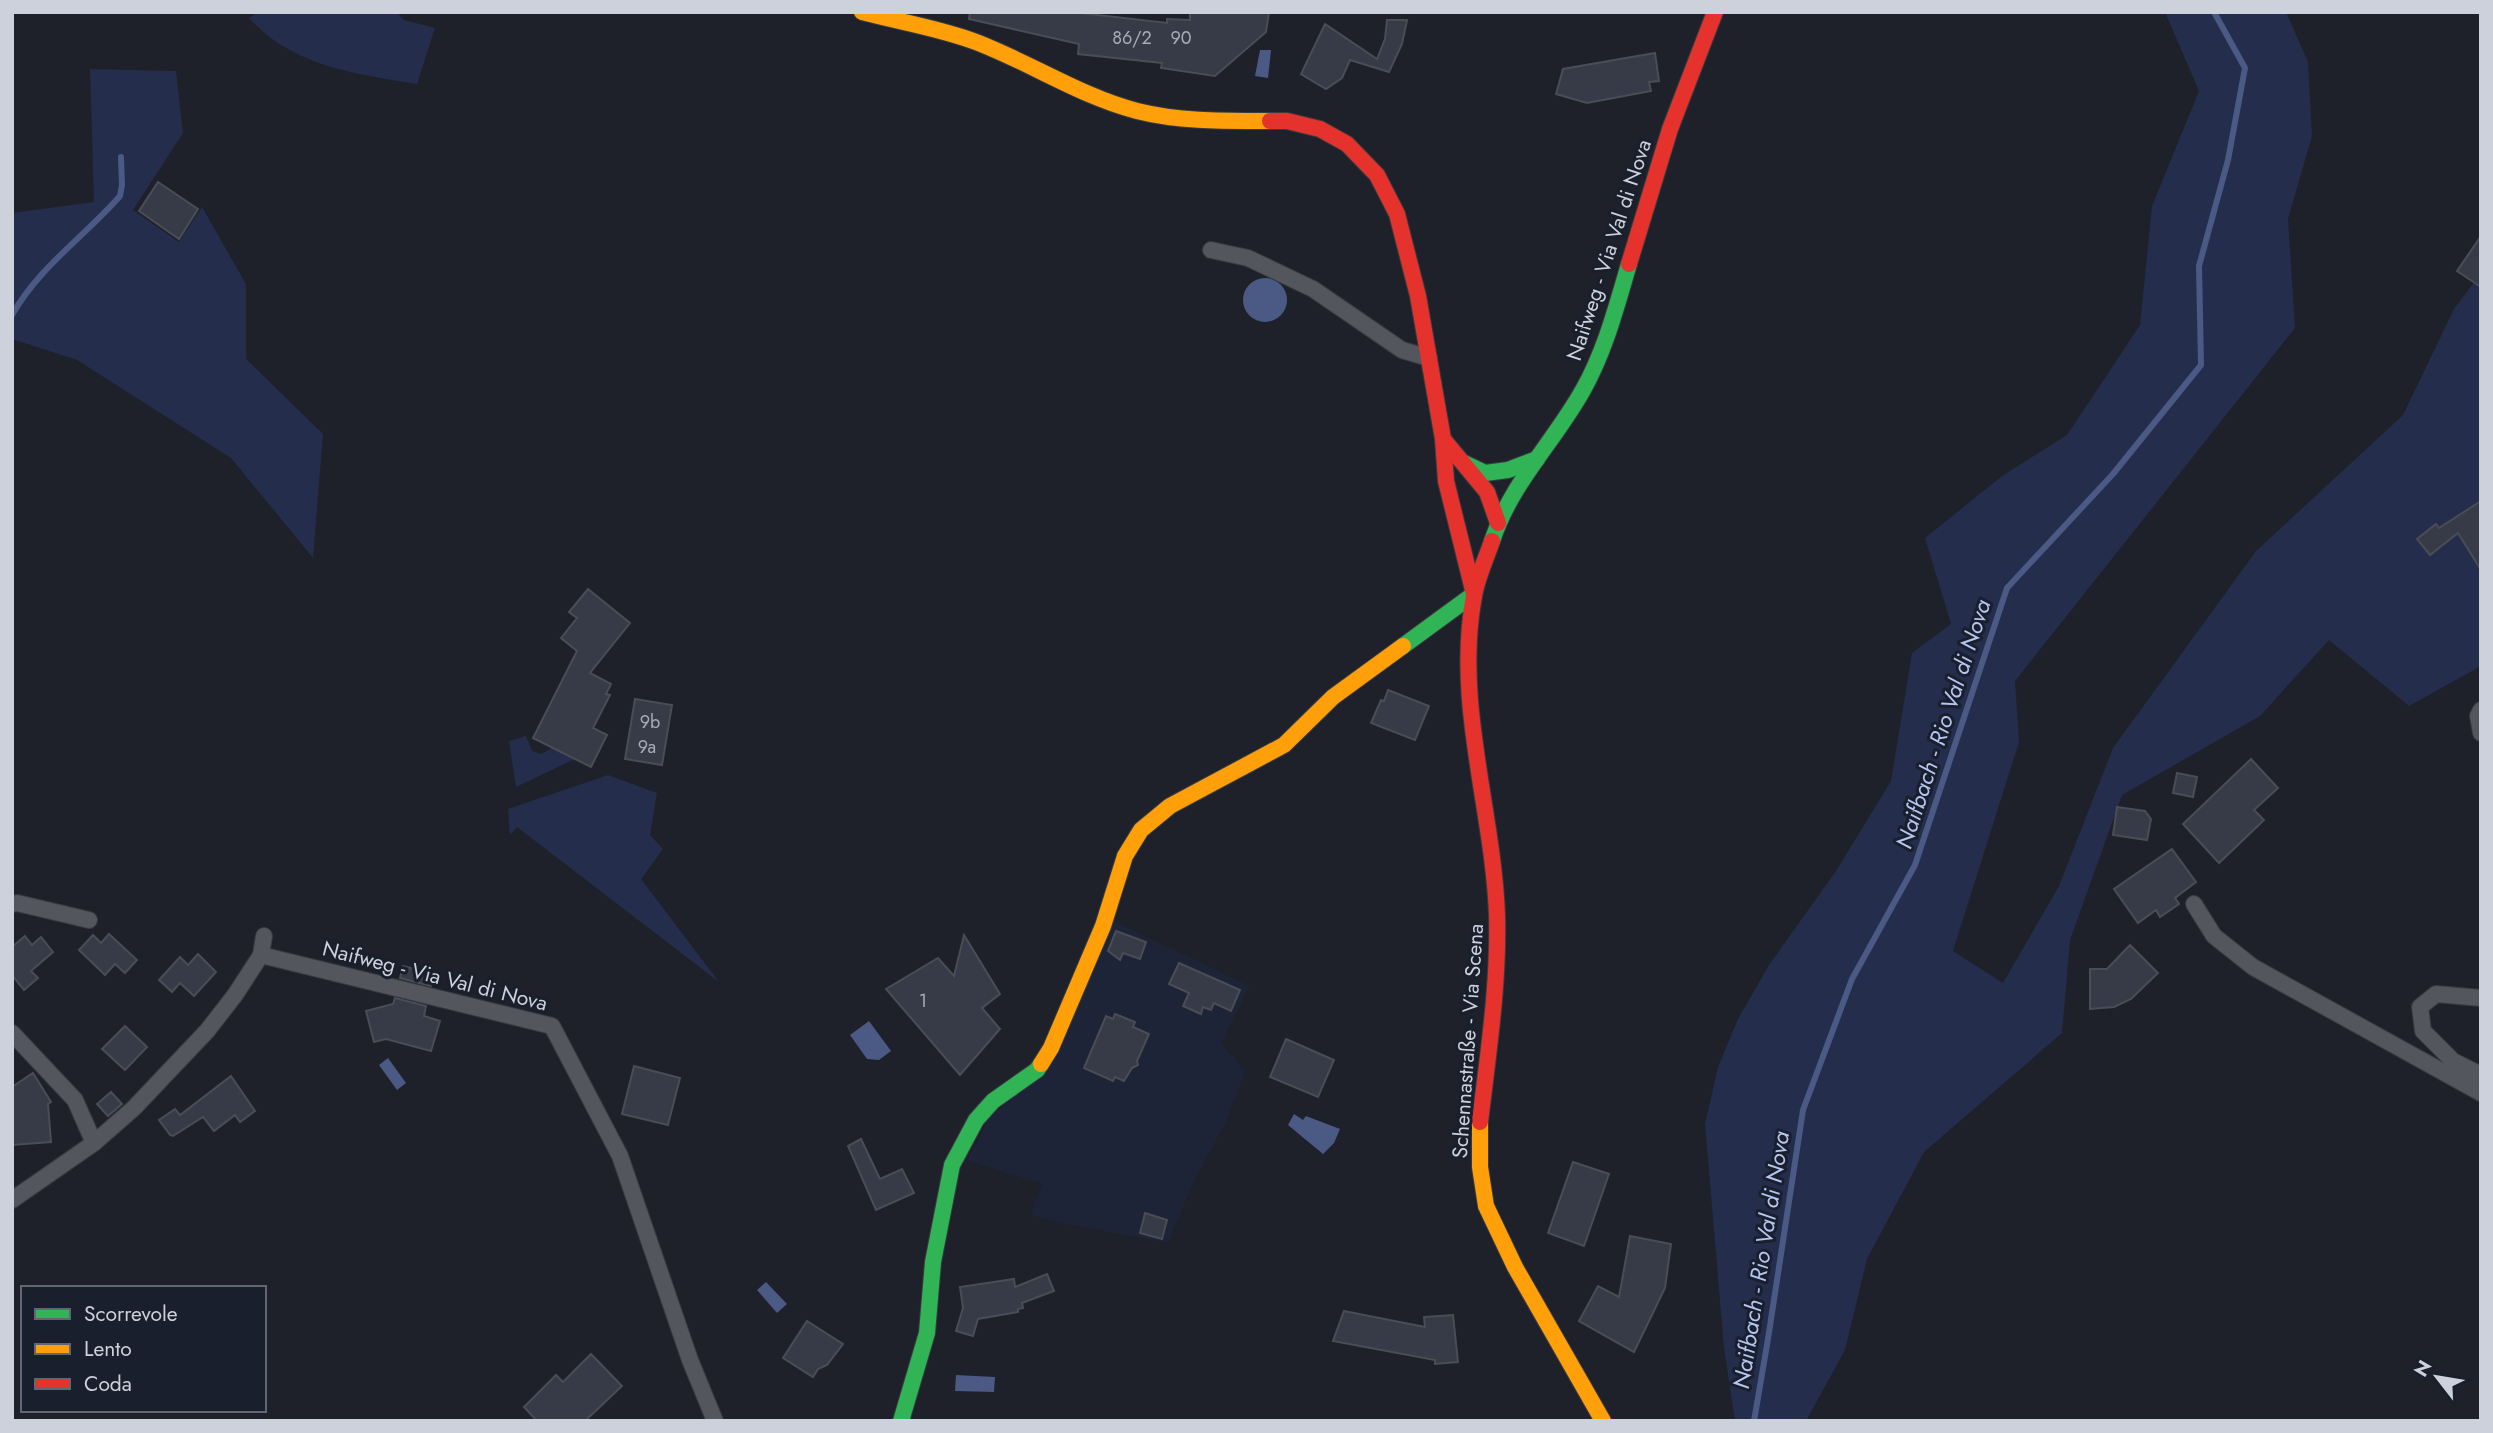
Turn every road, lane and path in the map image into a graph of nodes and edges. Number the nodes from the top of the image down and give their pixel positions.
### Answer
1 (862, 12) edge
2 (1715, 12) edge
3 (1210, 250) dead end
4 (1430, 358) junction
5 (1443, 439) junction
6 (1536, 459) junction
7 (1458, 460) junction
8 (1466, 515) junction
9 (1498, 523) junction
10 (1474, 594) junction
11 (2481, 710) edge
12 (2481, 733) edge
13 (12, 904) edge
14 (2194, 904) dead end
15 (89, 920) dead end
16 (264, 936) dead end
17 (261, 955) junction
18 (2481, 998) edge
19 (12, 1033) edge
20 (2481, 1075) edge
21 (2481, 1093) edge
22 (94, 1143) junction
23 (12, 1199) edge
24 (715, 1421) edge
25 (901, 1421) edge
26 (1603, 1421) edge

1 - 4 street, Schennastraße - Via Scena
2 - 6 street, Naifweg - Via Val di Nova
3 - 4 street
4 - 5 street, Schennastraße - Via Scena
5 - 7 street, Schennastraße - Via Scena
5 - 8 street, Schennastraße - Via Scena
6 - 7 street
6 - 9 street, Naifweg - Via Val di Nova
7 - 9 street, Schennastraße - Via Scena
8 - 9 street
8 - 10 street, Schennastraße - Via Scena
9 - 10 street, Schennastraße - Via Scena
10 - 25 street
10 - 26 street, Schennastraße - Via Scena
11 - 12 street
13 - 15 street
14 - 21 street
16 - 17 street
17 - 22 street
17 - 24 street, Naifweg - Via Val di Nova
18 - 20 street
19 - 22 street
22 - 23 street

